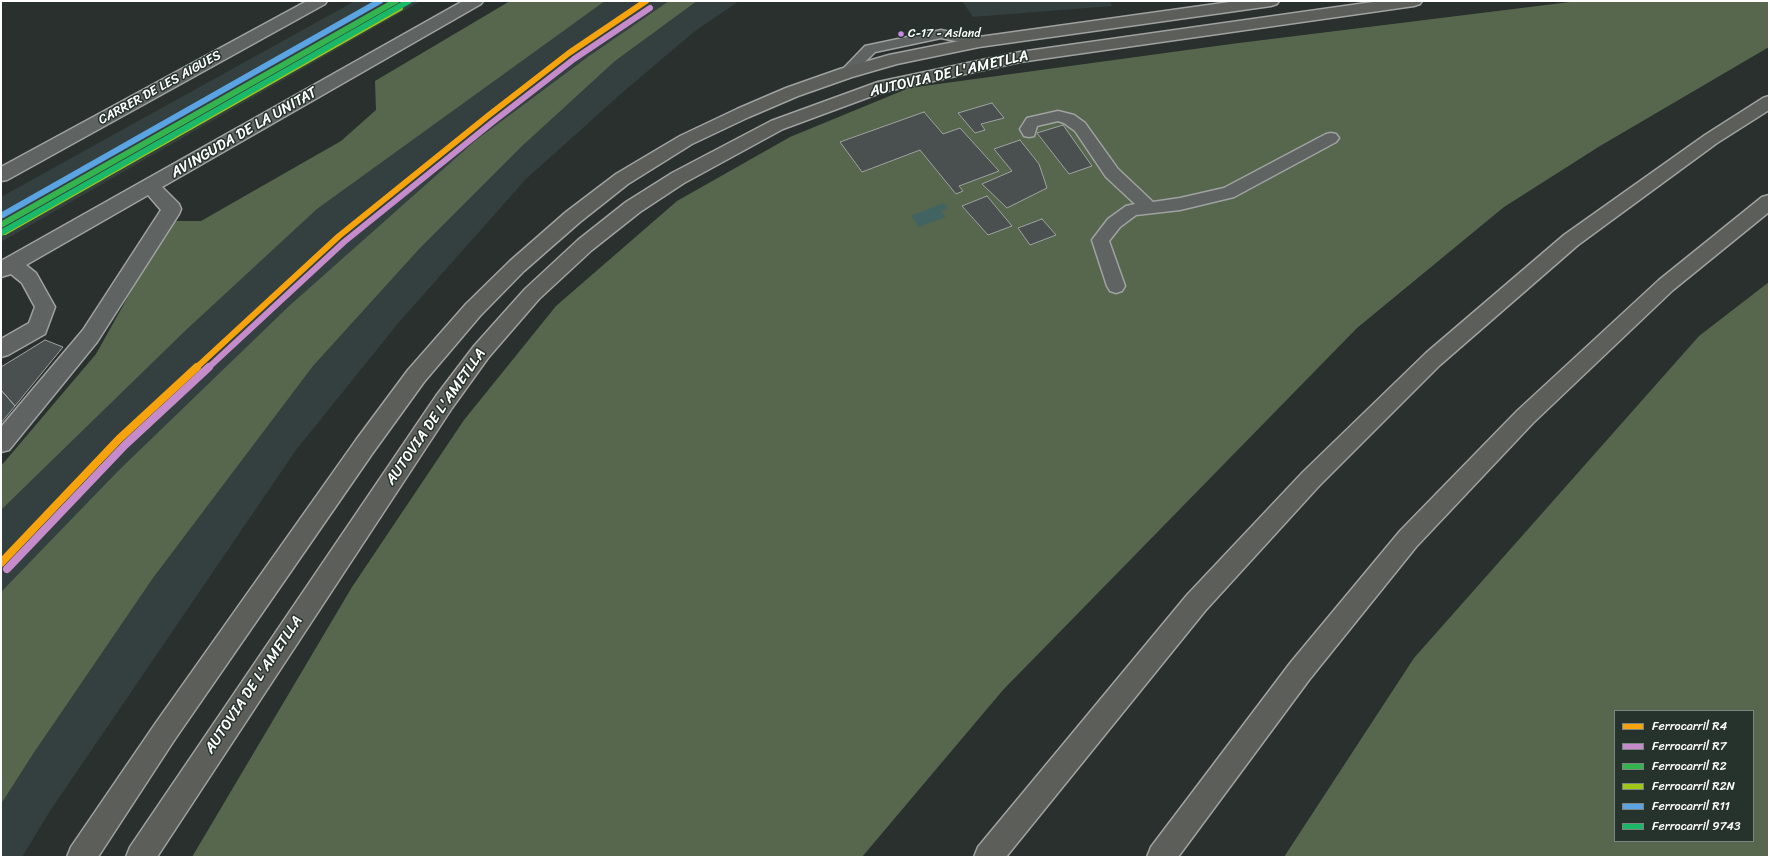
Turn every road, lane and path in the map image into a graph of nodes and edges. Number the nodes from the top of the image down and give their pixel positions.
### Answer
1 (318, 1) edge
2 (475, 1) edge
3 (1271, 1) edge
4 (1414, 1) edge
5 (1769, 102) edge
6 (1029, 132) dead end
7 (1331, 138) dead end
8 (1, 175) edge
9 (151, 185) junction
10 (1769, 202) edge
11 (1150, 208) junction
12 (7, 267) edge
13 (1116, 286) dead end
14 (1, 349) edge
15 (1, 443) edge
16 (81, 857) edge
17 (140, 857) edge
18 (988, 857) edge
19 (1161, 857) edge

1 - 8 street, CARRER DE LES AIGUES
2 - 9 street, AVINGUDA DE LA UNITAT
3 - 16 highway, AUTOVIA DE L'AMETLLA
4 - 17 highway, AUTOVIA DE L'AMETLLA
5 - 18 highway
6 - 11 lane
7 - 11 lane
9 - 12 street, AVINGUDA DE LA UNITAT
9 - 15 street
10 - 19 highway
11 - 13 lane
12 - 14 street, AVINGUDA DE LA UNITAT

